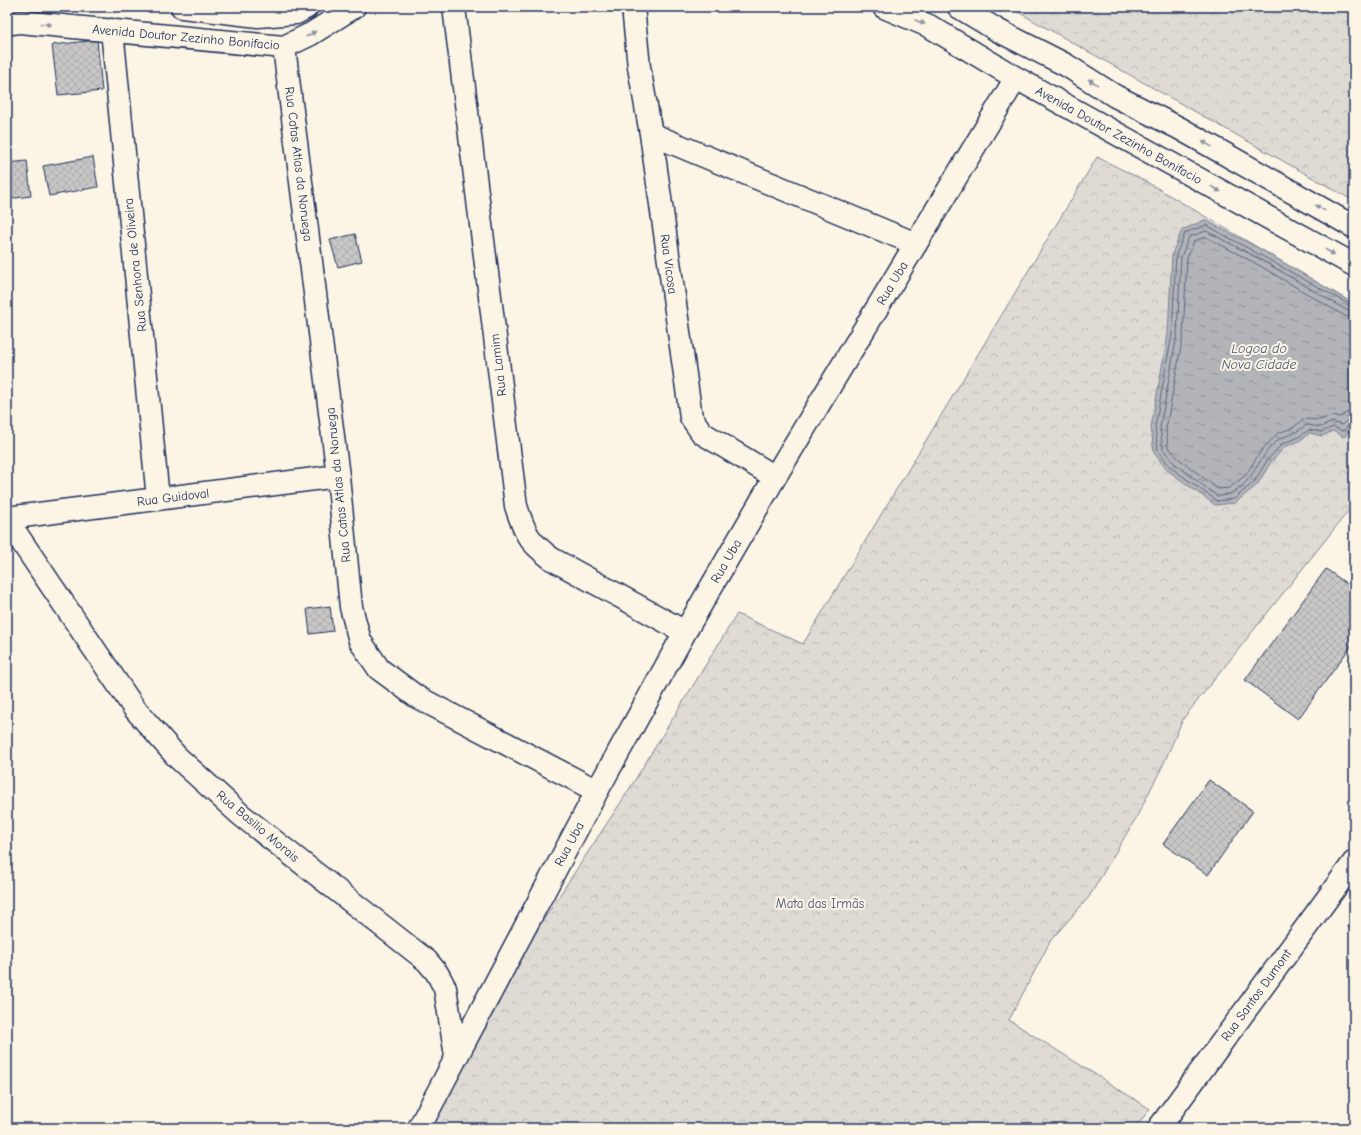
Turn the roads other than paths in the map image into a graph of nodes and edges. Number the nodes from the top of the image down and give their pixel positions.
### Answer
1 (182, 7) edge
2 (307, 7) edge
3 (354, 7) edge
4 (454, 7) edge
5 (633, 7) edge
6 (884, 7) edge
7 (958, 7) edge
8 (7, 24) edge
9 (112, 30) junction
10 (284, 47) junction
11 (1016, 78) junction
12 (651, 134) junction
13 (1354, 227) edge
14 (916, 244) junction
15 (1354, 265) edge
16 (338, 476) junction
17 (775, 477) junction
18 (158, 499) junction
19 (7, 519) edge
20 (685, 632) junction
21 (597, 791) junction
22 (1354, 862) edge
23 (456, 1056) junction
24 (419, 1128) edge
25 (1158, 1128) edge

1 - 2 street, Avenida Doutor Zezinho Bonifacio
10 -> 3 street, Avenida Doutor Zezinho Bonifacio
4 - 20 street, Rua Lamim
5 - 12 street, Rua Vicosa
6 -> 11 street, Avenida Doutor Zezinho Bonifacio
13 -> 7 street
8 -> 9 street, Avenida Doutor Zezinho Bonifacio
9 - 10 street, Avenida Doutor Zezinho Bonifacio
9 - 18 street, Rua Senhora de Oliveira
10 - 16 street, Rua Catas Atlas da Noruega
11 - 14 street, Rua Uba
11 -> 15 street, Avenida Doutor Zezinho Bonifacio
12 - 14 street
12 - 17 street, Rua Vicosa
14 - 17 street, Rua Uba
16 - 18 street, Rua Guidoval
16 - 21 street, Rua Catas Atlas da Noruega
17 - 20 street, Rua Uba
18 - 19 street, Rua Guidoval
19 - 23 street, Rua Basilio Morais
20 - 21 street, Rua Uba
21 - 23 street, Rua Uba
22 - 25 street, Rua Santos Dumont
23 - 24 street

